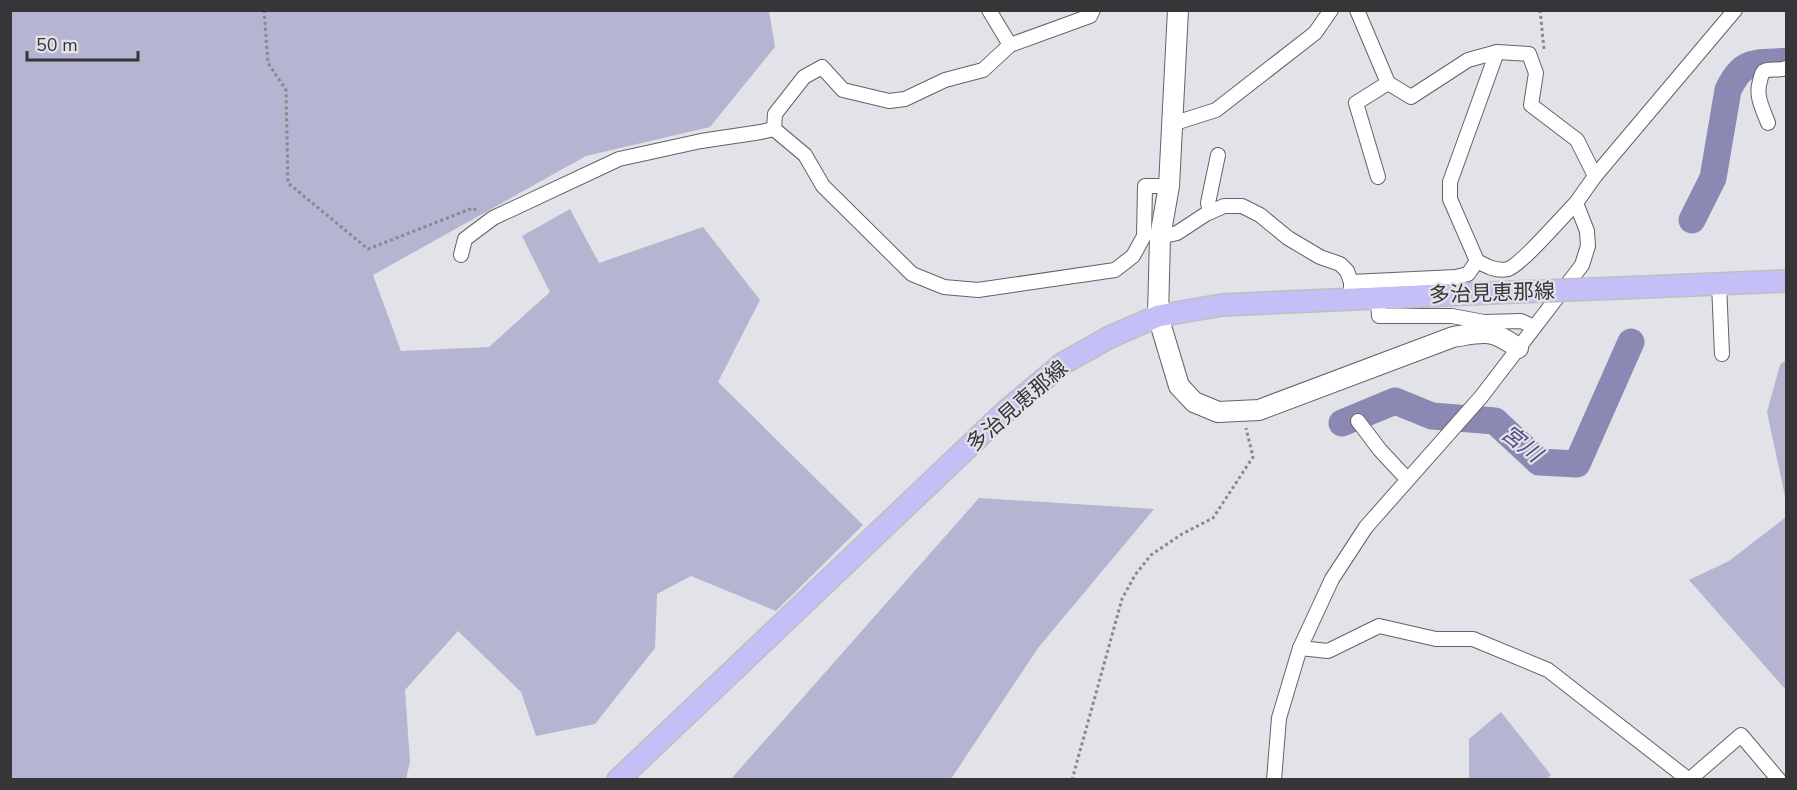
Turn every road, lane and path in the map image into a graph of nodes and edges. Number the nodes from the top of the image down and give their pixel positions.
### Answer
1 (264, 10) edge
2 (989, 10) edge
3 (1093, 10) edge
4 (1178, 10) edge
5 (1331, 10) edge
6 (1357, 10) edge
7 (1540, 10) edge
8 (1737, 11) edge
9 (1010, 45) junction
10 (1497, 52) junction
11 (1529, 54) junction
12 (1786, 68) edge
13 (1388, 83) junction
14 (1768, 123) dead end
15 (1172, 124) junction
16 (774, 129) junction
17 (1218, 155) dead end
18 (1595, 176) junction
19 (1378, 177) dead end
20 (1169, 186) junction
21 (1576, 203) junction
22 (1210, 212) junction
23 (490, 220) junction
24 (1160, 237) junction
25 (461, 255) dead end
26 (1477, 261) junction
27 (1786, 281) edge
28 (1719, 284) junction
29 (1351, 290) junction
30 (1378, 298) junction
31 (1158, 316) junction
32 (1534, 327) junction
33 (1518, 348) junction
34 (1722, 354) dead end
35 (1242, 412) junction
36 (1358, 421) dead end
37 (1407, 479) junction
38 (1300, 648) junction
39 (618, 780) edge
40 (1072, 780) edge
41 (1274, 780) edge
42 (1689, 780) edge
43 (1779, 780) edge

1 - 23 path
2 - 9 street
3 - 9 street
4 - 15 street
5 - 15 street
6 - 13 street
7 - 11 path
8 - 18 street
9 - 16 street
10 - 11 street
10 - 13 street
10 - 26 street
11 - 18 street
12 - 14 street
13 - 19 street
15 - 20 street
16 - 20 street
16 - 23 street
17 - 22 street
18 - 21 street
20 - 24 street
21 - 26 street
21 - 32 street
22 - 24 street
22 - 29 street
23 - 25 street
24 - 31 street
26 - 29 street
27 - 28 main road, 多治見恵那線
28 - 30 main road, 多治見恵那線, bridge
28 - 34 street
29 - 30 main road, 多治見恵那線
29 - 31 main road, 多治見恵那線
30 - 32 street
31 - 35 street
31 - 39 main road, 多治見恵那線
32 - 33 street
33 - 35 street
33 - 37 street
35 - 40 path
36 - 37 street
37 - 38 street
38 - 41 street
38 - 42 street
42 - 43 street

